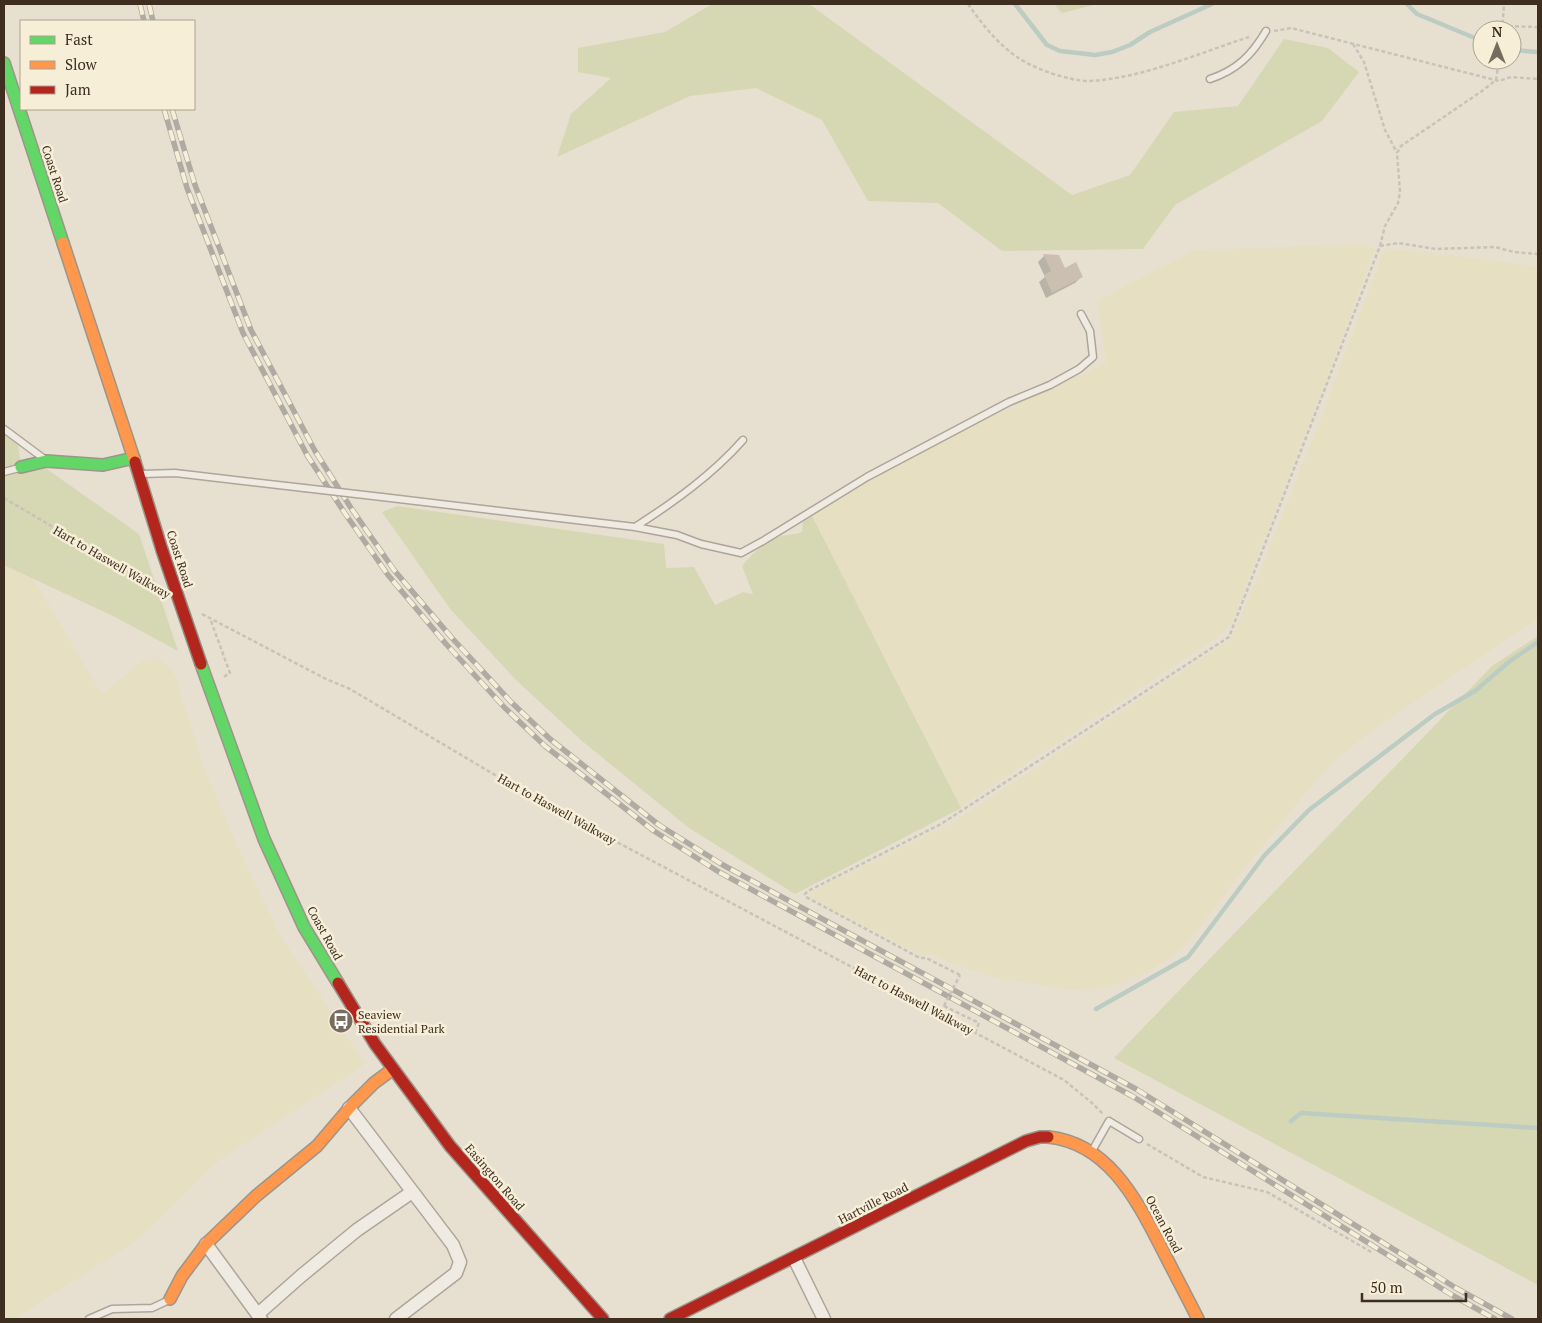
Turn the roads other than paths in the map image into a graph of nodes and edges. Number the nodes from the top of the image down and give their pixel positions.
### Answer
1 (1266, 32) road end
2 (4, 62) edge
3 (1210, 79) dead end
4 (1081, 314) dead end
5 (4, 429) edge
6 (743, 440) dead end
7 (134, 458) junction
8 (46, 460) junction
9 (21, 467) joint
10 (4, 472) edge
11 (138, 474) junction
12 (635, 527) junction
13 (375, 1044) joint
14 (393, 1069) junction
15 (348, 1108) junction
16 (1139, 1139) road end
17 (1092, 1152) junction
18 (412, 1192) junction
19 (206, 1244) junction
20 (794, 1258) junction
21 (170, 1300) joint
22 (259, 1317) edge
23 (89, 1319) edge
24 (396, 1319) edge
25 (603, 1319) edge
26 (670, 1319) edge
27 (824, 1319) edge
28 (1198, 1319) edge

1 - 3 lane
2 - 7 main road, Coast Road
4 - 12 lane
5 - 8 lane
6 - 12 lane
7 - 8 main road
7 - 11 main road, Coast Road
8 - 9 main road
9 - 10 lane
11 - 12 lane, bridge
11 - 13 main road, Coast Road, bridge
13 - 14 main road, Easington Road
14 - 15 main road
14 - 25 main road, Easington Road
15 - 18 street
15 - 19 main road
16 - 17 lane
17 - 20 main road, Hartville Road
17 - 28 main road, Ocean Road
18 - 22 street
18 - 24 street
19 - 21 main road
19 - 22 street
20 - 26 main road, Hartville Road
20 - 27 street
21 - 23 lane

